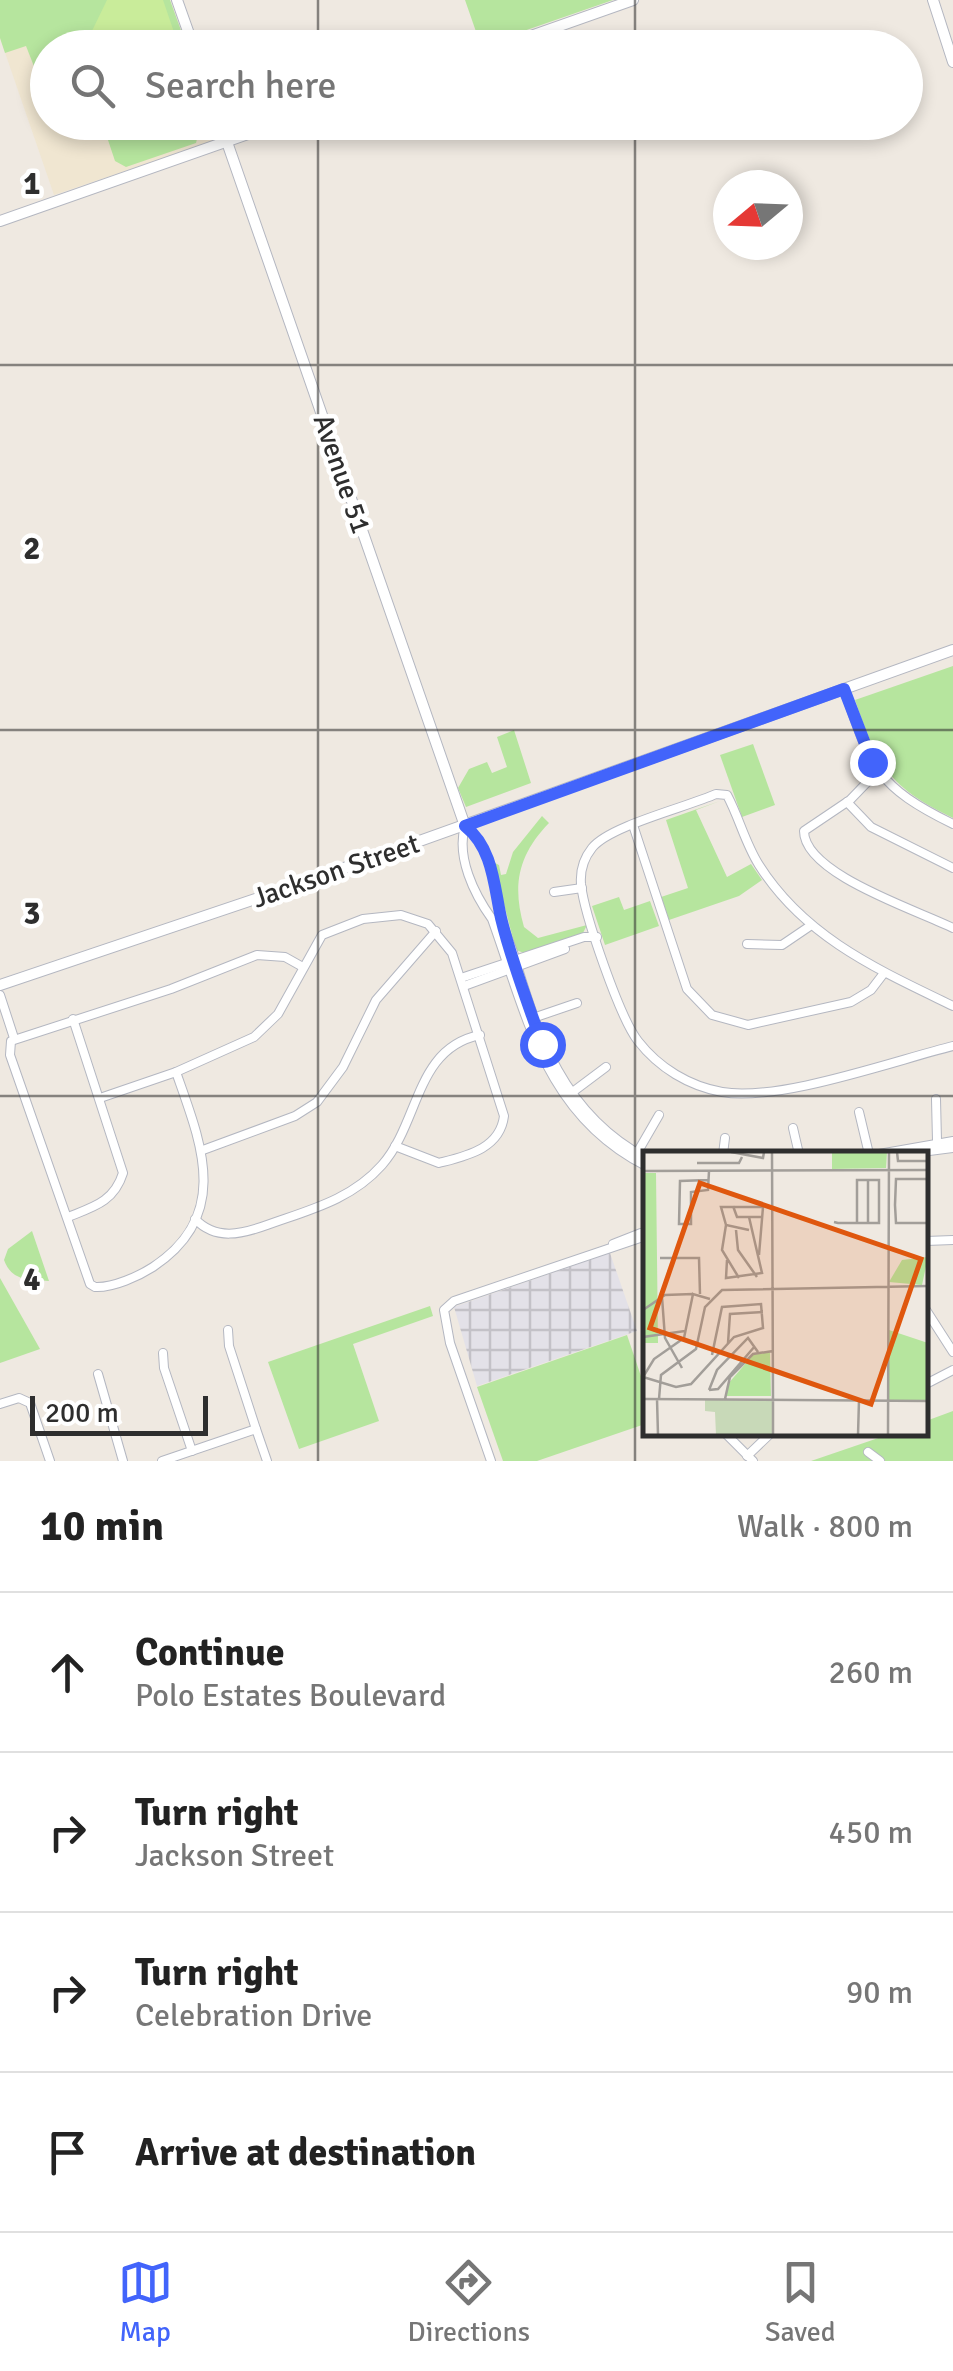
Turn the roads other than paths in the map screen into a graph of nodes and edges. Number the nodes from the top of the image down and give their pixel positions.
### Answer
1 (177, 0) edge
2 (634, 0) edge
3 (933, 0) edge
4 (188, 30) edge
5 (548, 30) edge
6 (953, 62) edge
7 (232, 140) edge
8 (227, 142) junction
9 (0, 221) edge
10 (953, 650) edge
11 (844, 689) junction
12 (877, 772) junction
13 (847, 802) junction
14 (953, 824) edge
15 (633, 825) junction
16 (465, 826) junction
17 (953, 868) edge
18 (582, 888) junction
19 (554, 892) dead end
20 (810, 926) junction
21 (953, 928) edge
22 (436, 931) junction
23 (597, 937) junction
24 (746, 944) dead end
25 (512, 965) junction
26 (302, 966) junction
27 (884, 973) junction
28 (462, 982) junction
29 (0, 985) edge
30 (0, 996) edge
31 (576, 1003) dead end
32 (953, 1006) edge
33 (534, 1018) junction
34 (72, 1019) junction
35 (480, 1036) junction
36 (14, 1038) junction
37 (953, 1046) edge
38 (606, 1067) dead end
39 (176, 1072) junction
40 (570, 1094) junction
41 (100, 1098) junction
42 (936, 1099) dead end
43 (859, 1112) dead end
44 (658, 1115) dead end
45 (793, 1128) dead end
46 (725, 1138) dead end
47 (937, 1141) junction
48 (953, 1144) edge
49 (395, 1146) junction
50 (204, 1150) junction
51 (723, 1151) edge
52 (799, 1151) edge
53 (868, 1151) edge
54 (892, 1151) edge
55 (920, 1151) edge
56 (641, 1155) edge
57 (643, 1164) edge
58 (68, 1218) junction
59 (195, 1219) junction
60 (643, 1235) edge
61 (953, 1240) edge
62 (928, 1241) edge
63 (928, 1313) edge
64 (228, 1330) dead end
65 (953, 1352) edge
66 (163, 1353) dead end
67 (953, 1370) edge
68 (98, 1374) dead end
69 (928, 1383) edge
70 (0, 1404) edge
71 (256, 1429) junction
72 (728, 1436) edge
73 (768, 1436) edge
74 (192, 1451) junction
75 (868, 1452) dead end
76 (750, 1458) edge
77 (50, 1461) edge
78 (123, 1461) edge
79 (162, 1461) edge
80 (267, 1461) edge
81 (491, 1461) edge
82 (880, 1461) edge

1 - 4 street
2 - 5 street
3 - 6 street
7 - 8 street
8 - 9 street
8 - 16 street, Avenue 51
10 - 11 street, Jackson Street
11 - 12 street
11 - 16 street, Jackson Street
12 - 13 street
12 - 14 street
13 - 17 street
13 - 21 street
15 - 18 street
15 - 20 street
15 - 27 street
16 - 25 street
16 - 25 street
16 - 29 street, Jackson Street
18 - 19 street
18 - 23 street
20 - 24 street
20 - 27 street
22 - 26 street
22 - 28 street
22 - 50 street
23 - 25 street
23 - 37 street
25 - 28 street
25 - 33 street
25 - 57 street
26 - 34 street
26 - 39 street
27 - 32 street
28 - 35 street
30 - 36 street
31 - 33 street
33 - 40 street
34 - 36 street
34 - 41 street
35 - 49 street
35 - 49 street
36 - 58 street
38 - 40 street
39 - 41 street
39 - 50 street
40 - 56 street
41 - 58 street
42 - 47 street
43 - 53 street
44 - 56 street
45 - 52 street
46 - 51 street
47 - 48 street
47 - 54 street
48 - 55 street
49 - 59 street
50 - 59 street
58 - 59 street
60 - 81 street
61 - 62 street
63 - 65 street
64 - 71 street
66 - 74 street
67 - 69 street
68 - 78 street
70 - 77 street
71 - 74 street
71 - 80 street
72 - 76 street
73 - 76 street
74 - 79 street
75 - 82 street

